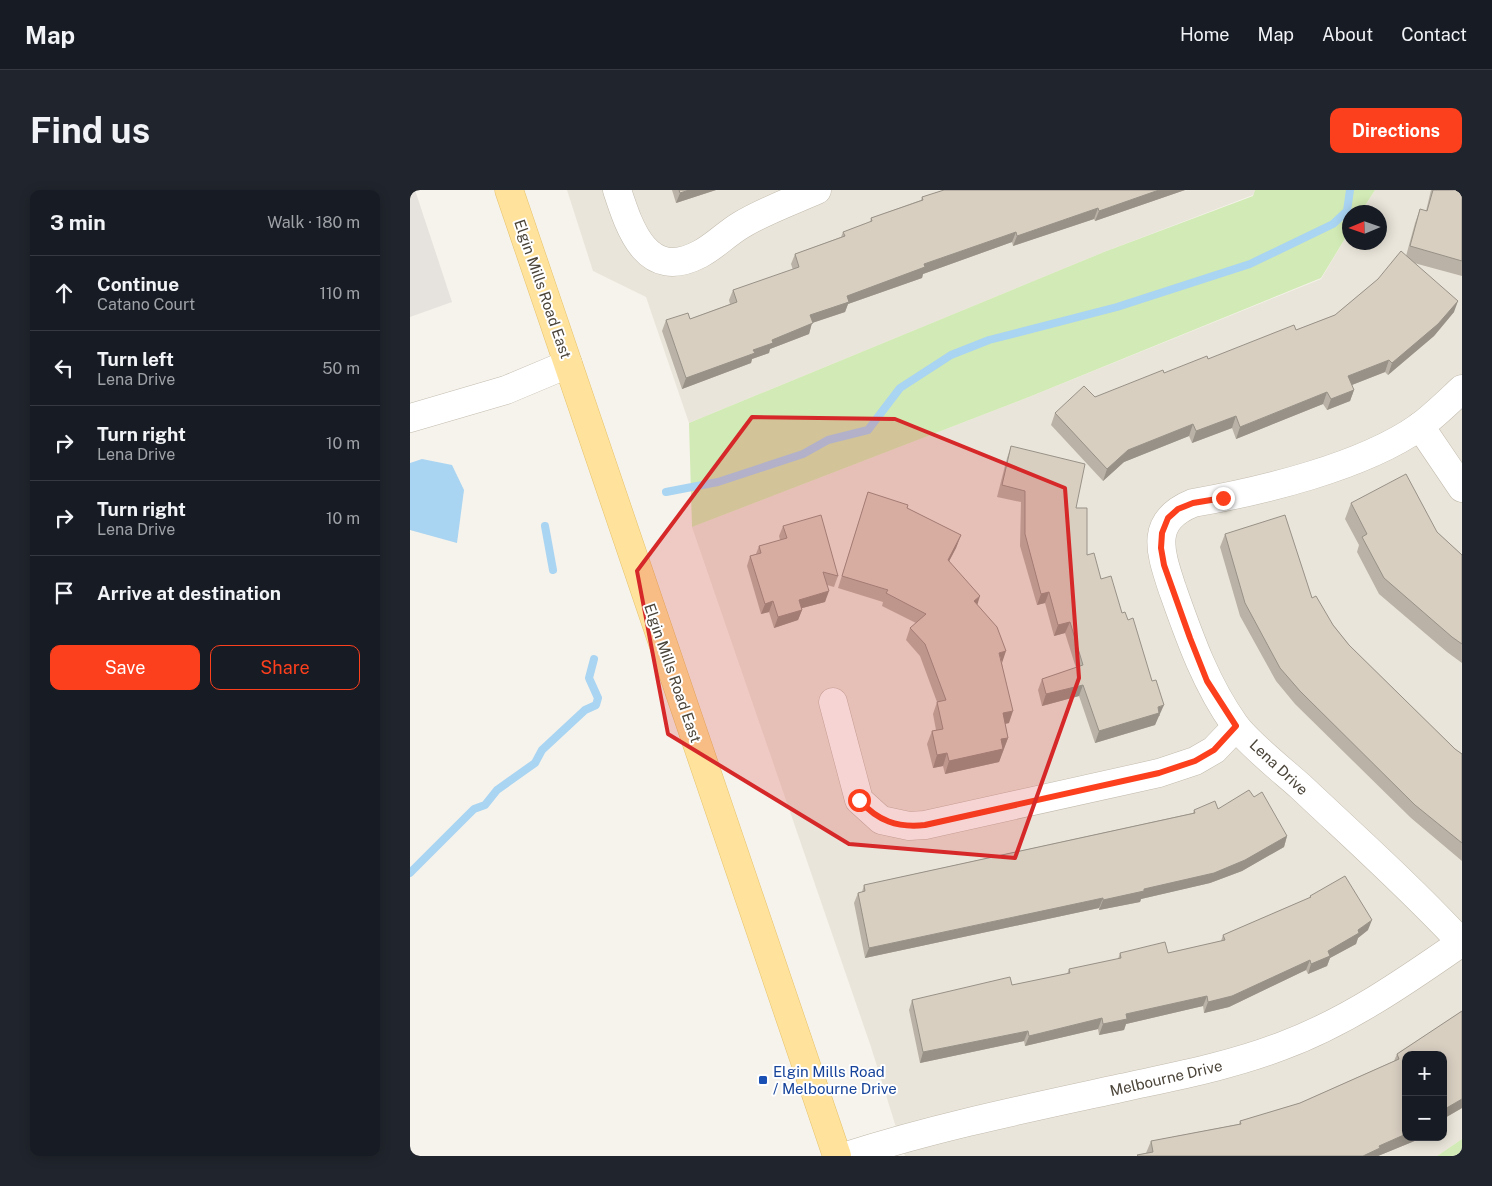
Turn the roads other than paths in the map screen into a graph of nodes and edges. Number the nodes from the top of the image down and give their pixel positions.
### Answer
1 (509, 190) edge
2 (617, 190) edge
3 (817, 190) edge
4 (568, 364) junction
5 (1462, 389) edge
6 (410, 418) edge
7 (1420, 426) junction
8 (1462, 488) edge
9 (833, 702) dead end
10 (1236, 726) junction
11 (1462, 942) edge
12 (837, 1156) edge
13 (846, 1156) edge

1 - 4 main road, Elgin Mills Road East
2 - 3 street
4 - 6 street
4 - 12 main road, Elgin Mills Road East
5 - 7 street, Lena Drive
7 - 8 street
7 - 10 street, Lena Drive
9 - 10 street
10 - 11 street, Lena Drive
11 - 13 street, Melbourne Drive

